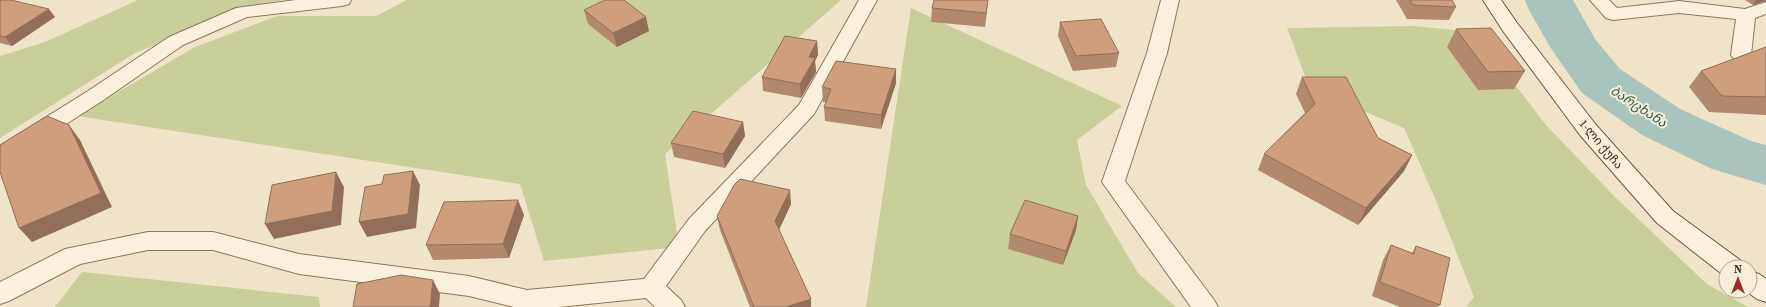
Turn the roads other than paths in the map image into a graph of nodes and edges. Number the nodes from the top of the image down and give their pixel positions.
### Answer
1 (342, 0) edge
2 (868, 0) edge
3 (1170, 0) edge
4 (1492, 0) edge
5 (1599, 0) edge
6 (1766, 8) edge
7 (1746, 14) junction
8 (1741, 55) edge
9 (0, 156) edge
10 (1720, 259) edge
11 (651, 288) junction
12 (0, 294) edge
13 (672, 307) edge
14 (1205, 307) edge

1 - 9 street
2 - 11 street
3 - 14 street
4 - 10 street, 1-ლი ქუჩა
5 - 7 street
6 - 7 street
7 - 8 street
11 - 12 street
11 - 13 street

